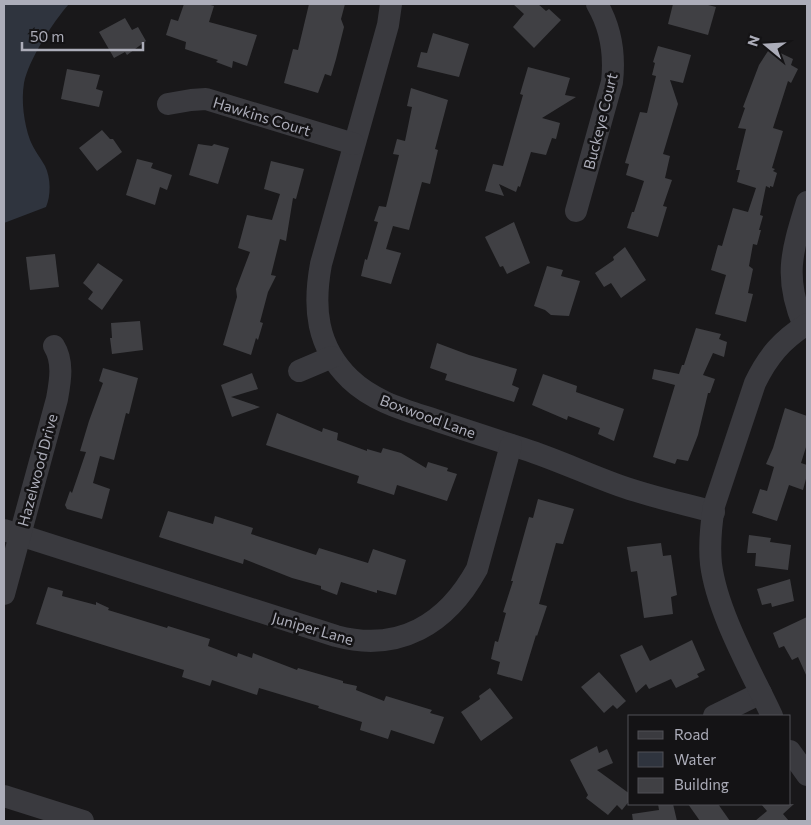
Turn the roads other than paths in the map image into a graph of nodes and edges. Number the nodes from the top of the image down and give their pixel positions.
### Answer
1 (392, 4) edge
2 (597, 4) edge
3 (168, 104) dead end
4 (354, 144) junction
5 (807, 202) edge
6 (576, 211) dead end
7 (806, 325) edge
8 (54, 346) dead end
9 (332, 357) junction
10 (299, 371) dead end
11 (511, 445) junction
12 (714, 512) junction
13 (12, 532) edge
14 (4, 594) edge
15 (761, 693) junction
16 (716, 715) edge
17 (772, 715) edge
18 (791, 752) edge
19 (807, 775) edge
20 (4, 796) edge
21 (83, 821) edge

1 - 4 street, Boxwood Lane
2 - 6 street, Buckeye Court
3 - 4 street, Hawkins Court
4 - 9 street, Boxwood Lane
5 - 7 street
7 - 12 street
8 - 13 street, Hazelwood Drive
9 - 10 street
9 - 11 street, Boxwood Lane
11 - 12 street, Boxwood Lane
11 - 13 street, Juniper Lane
12 - 15 street
13 - 14 street, Hazelwood Drive
15 - 16 street
15 - 17 street
18 - 19 street
20 - 21 street

